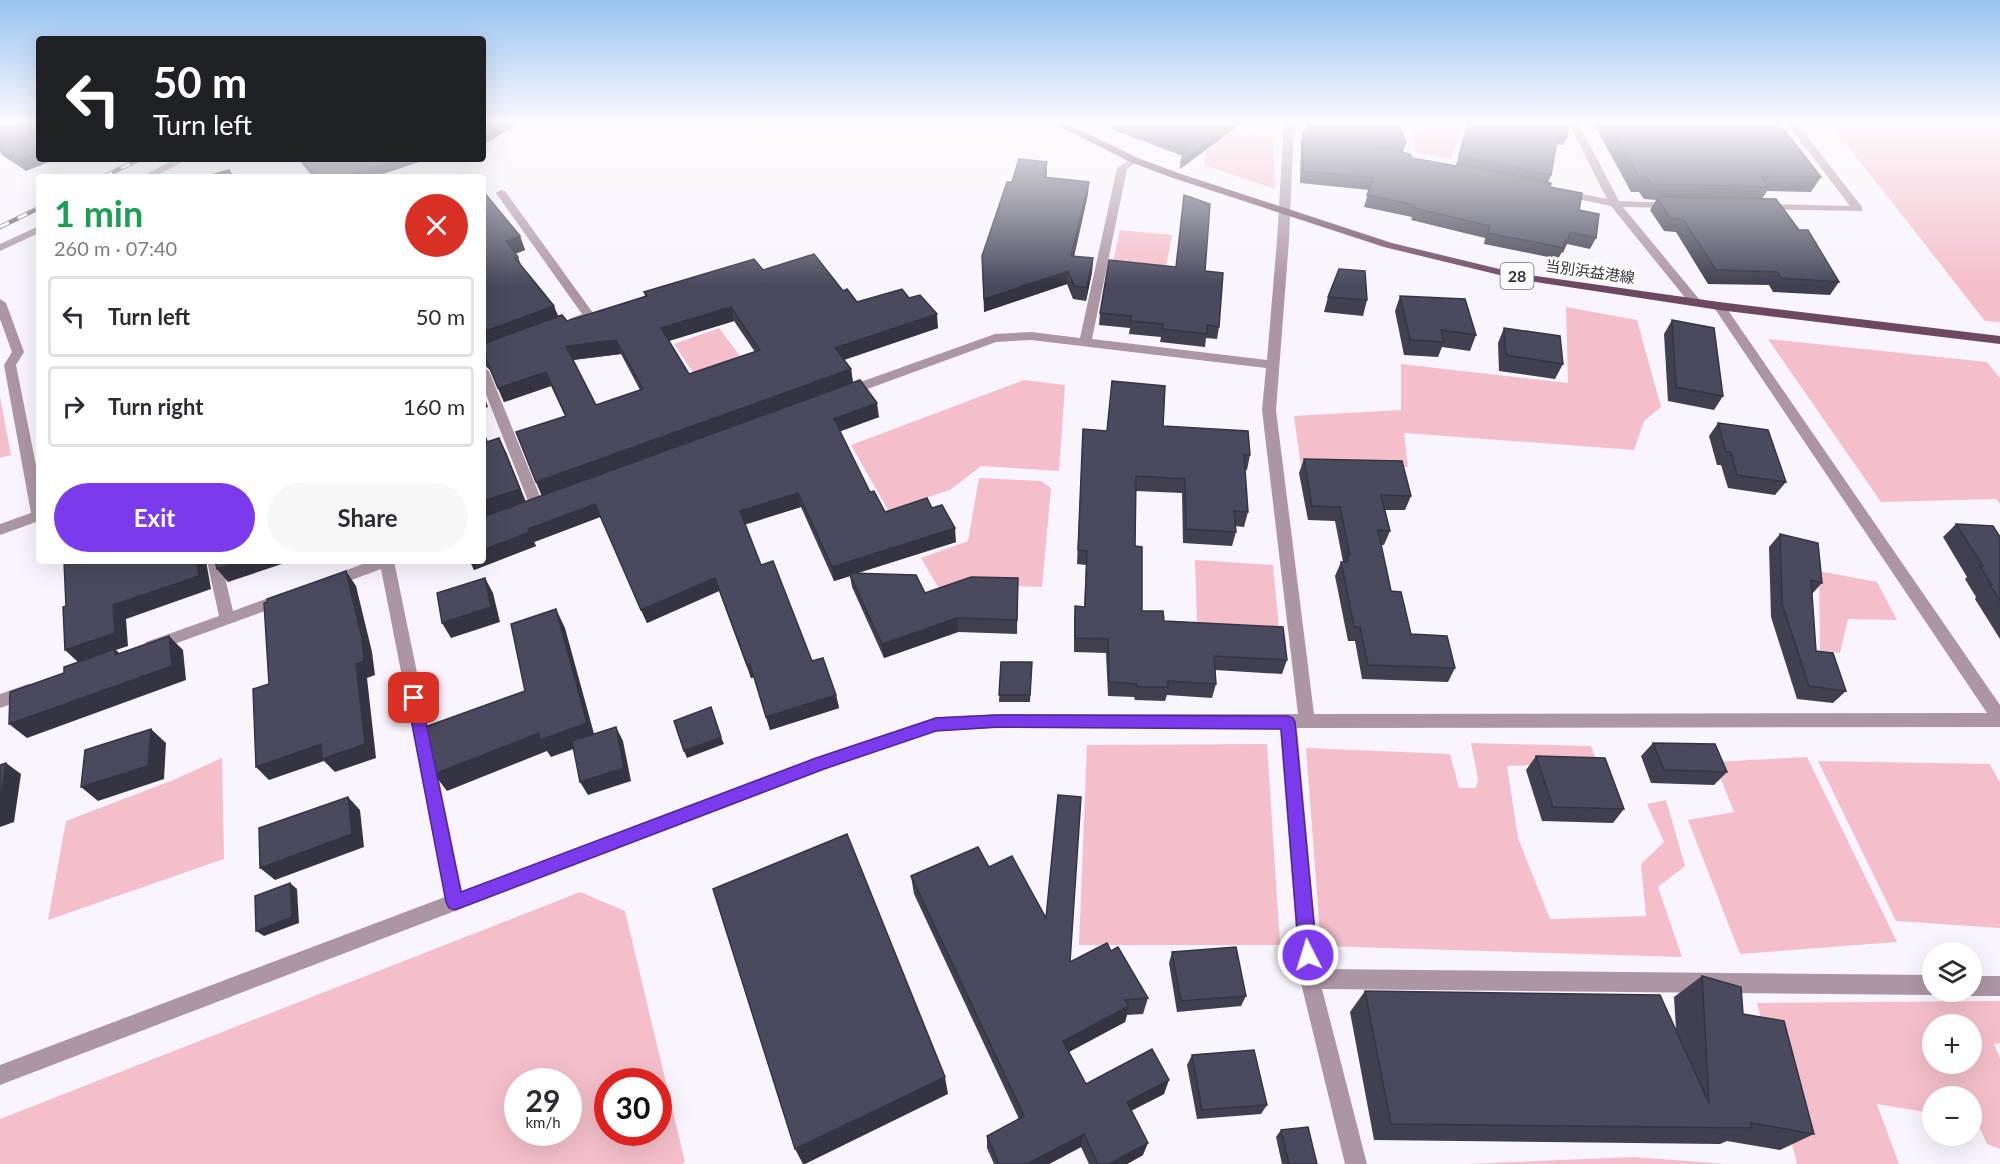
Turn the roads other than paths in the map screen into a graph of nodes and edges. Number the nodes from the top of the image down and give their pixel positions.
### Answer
1 (1120, 176) edge
2 (1184, 176) edge
3 (1287, 176) edge
4 (1600, 176) edge
5 (1833, 176) edge
6 (1557, 191) edge
7 (501, 194) dead end
8 (1615, 204) junction
9 (1685, 205) edge
10 (1754, 207) edge
11 (1283, 209) junction
12 (36, 230) edge
13 (0, 248) edge
14 (1695, 302) junction
15 (0, 303) edge
16 (1719, 306) junction
17 (557, 328) edge
18 (2000, 340) edge
19 (1085, 343) junction
20 (1272, 365) junction
21 (486, 378) edge
22 (833, 397) edge
23 (36, 500) edge
24 (537, 506) edge
25 (36, 517) edge
26 (0, 530) edge
27 (215, 564) edge
28 (379, 564) edge
29 (388, 564) edge
30 (227, 619) junction
31 (139, 651) edge
32 (40, 687) edge
33 (0, 701) edge
34 (2000, 719) edge
35 (1288, 722) junction
36 (1307, 722) junction
37 (455, 902) junction
38 (1310, 979) junction
39 (1922, 986) edge
40 (1982, 986) edge
41 (2000, 986) edge
42 (0, 1075) edge
43 (1356, 1164) edge

1 - 19 street
2 - 11 main road, 当別浜益港線 / 28
3 - 11 street
4 - 8 street
5 - 10 street
6 - 8 street
7 - 17 street
8 - 9 street
8 - 14 street
11 - 14 main road, 当別浜益港線 / 28
11 - 20 street
12 - 13 street
14 - 16 main road, 当別浜益港線 / 28
15 - 23 street
16 - 18 main road, 当別浜益港線 / 28
16 - 34 street
19 - 20 street
19 - 22 street
20 - 36 street
21 - 24 street
25 - 26 street
27 - 30 street
28 - 30 street
29 - 37 street
30 - 31 street
32 - 33 street
34 - 36 street
35 - 36 street
35 - 37 street
35 - 38 street
37 - 42 street
38 - 39 street
38 - 43 street
40 - 41 street

